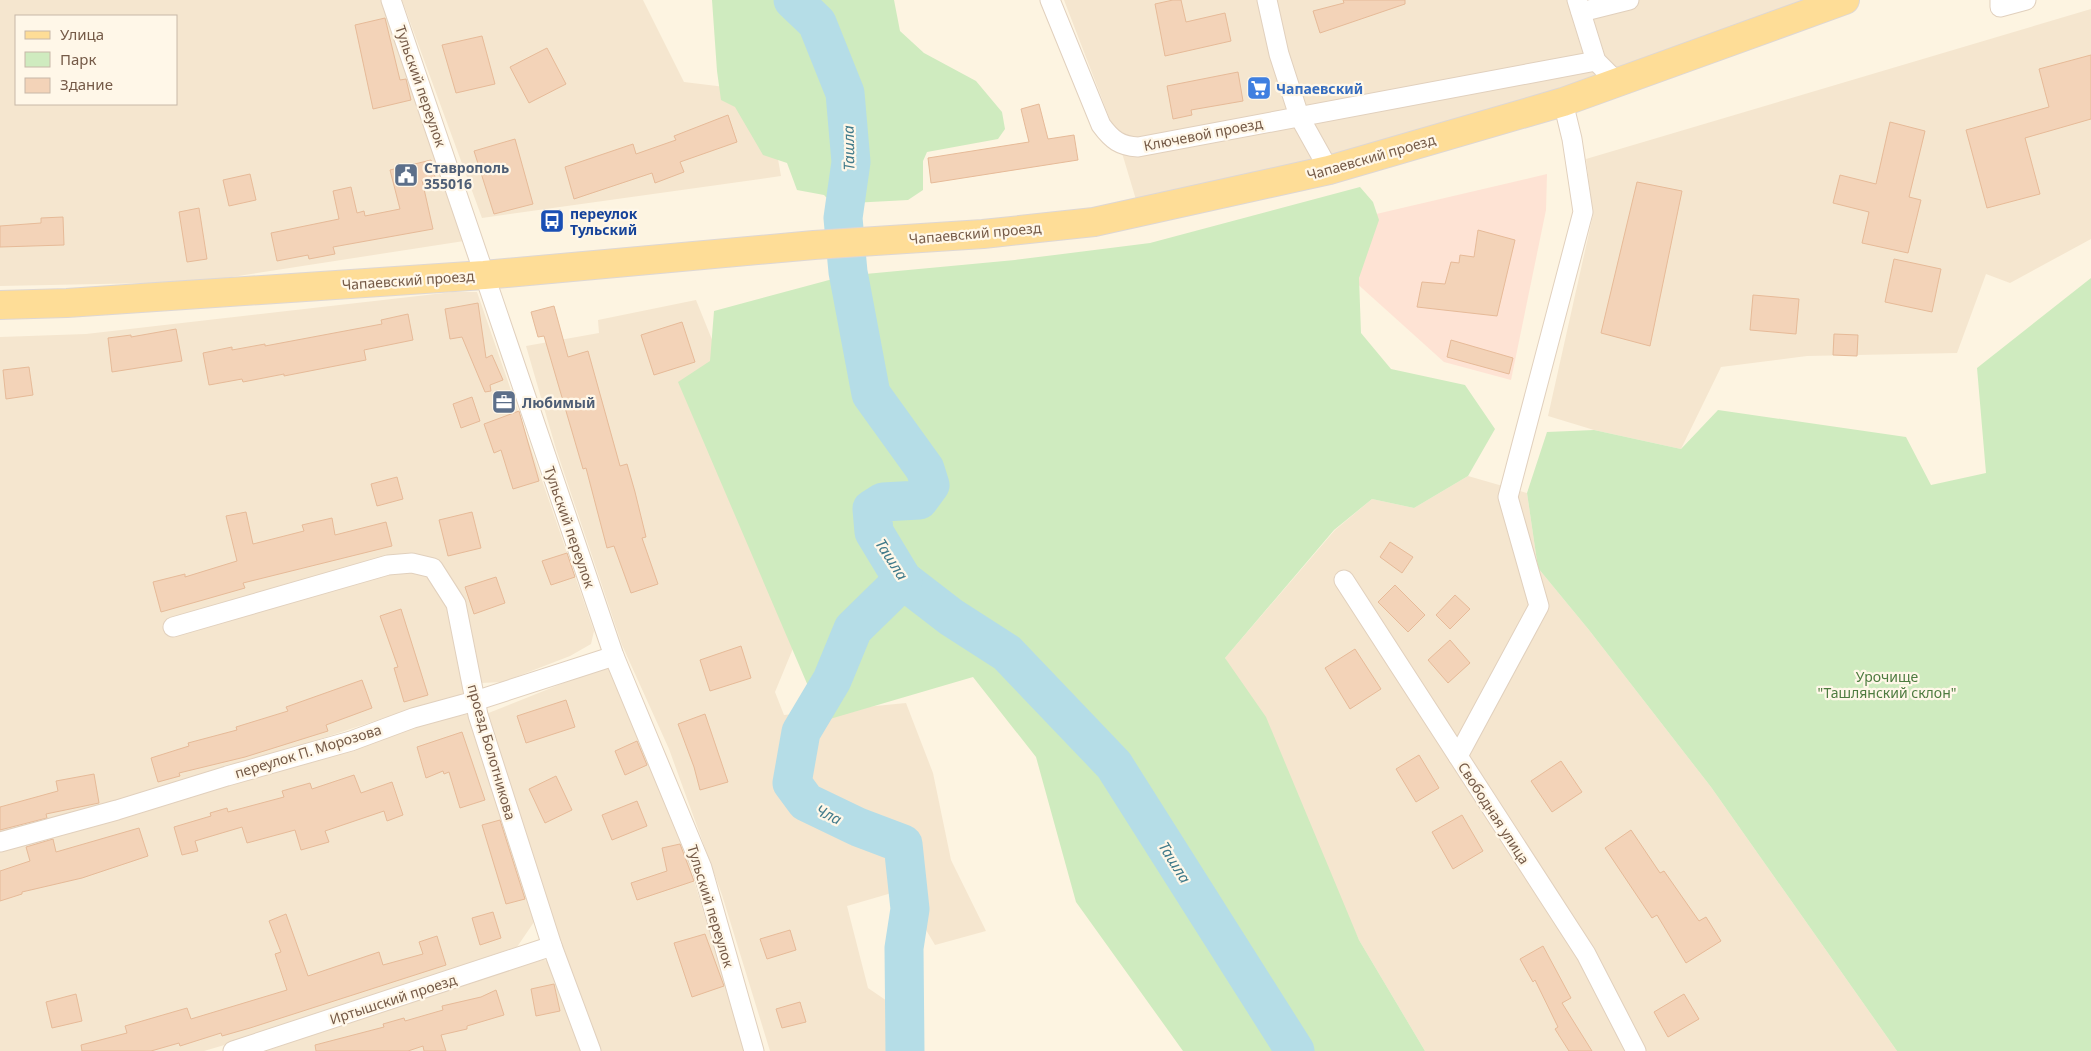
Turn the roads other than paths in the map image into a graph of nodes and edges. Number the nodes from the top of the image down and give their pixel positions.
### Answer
1 (392, 0) edge
2 (1050, 0) edge
3 (1267, 0) edge
4 (1629, 0) edge
5 (1845, 0) edge
6 (2000, 0) edge
7 (2026, 0) edge
8 (1579, 6) edge
9 (1596, 61) junction
10 (1617, 82) junction
11 (1563, 102) junction
12 (1299, 116) junction
13 (1329, 170) junction
14 (484, 275) junction
15 (0, 305) edge
16 (1344, 580) dead end
17 (173, 627) dead end
18 (614, 656) junction
19 (475, 701) junction
20 (1458, 756) junction
21 (0, 842) edge
22 (552, 946) junction
23 (233, 1051) edge
24 (591, 1051) edge
25 (754, 1051) edge
26 (1636, 1051) edge

1 - 14 street, Тульский переулок
2 - 12 street, Ключевой проезд
3 - 12 street
4 - 8 street
5 - 10 main road, Чапаевский проезд
6 - 7 street
8 - 9 street
9 - 10 street
9 - 12 street, Ключевой проезд
10 - 11 main road, Чапаевский проезд
11 - 13 main road, Чапаевский проезд
11 - 20 street
12 - 13 street
13 - 14 main road, Чапаевский проезд
14 - 15 main road, Чапаевский проезд
14 - 18 street, Тульский переулок
16 - 20 street, Свободная улица
17 - 19 street, проезд Болотникова
18 - 19 street, переулок П. Морозова
18 - 25 street, Тульский переулок
19 - 21 street, переулок П. Морозова
19 - 22 street, проезд Болотникова
20 - 26 street, Свободная улица
22 - 23 street, Иртышский проезд
22 - 24 street, проезд Болотникова

